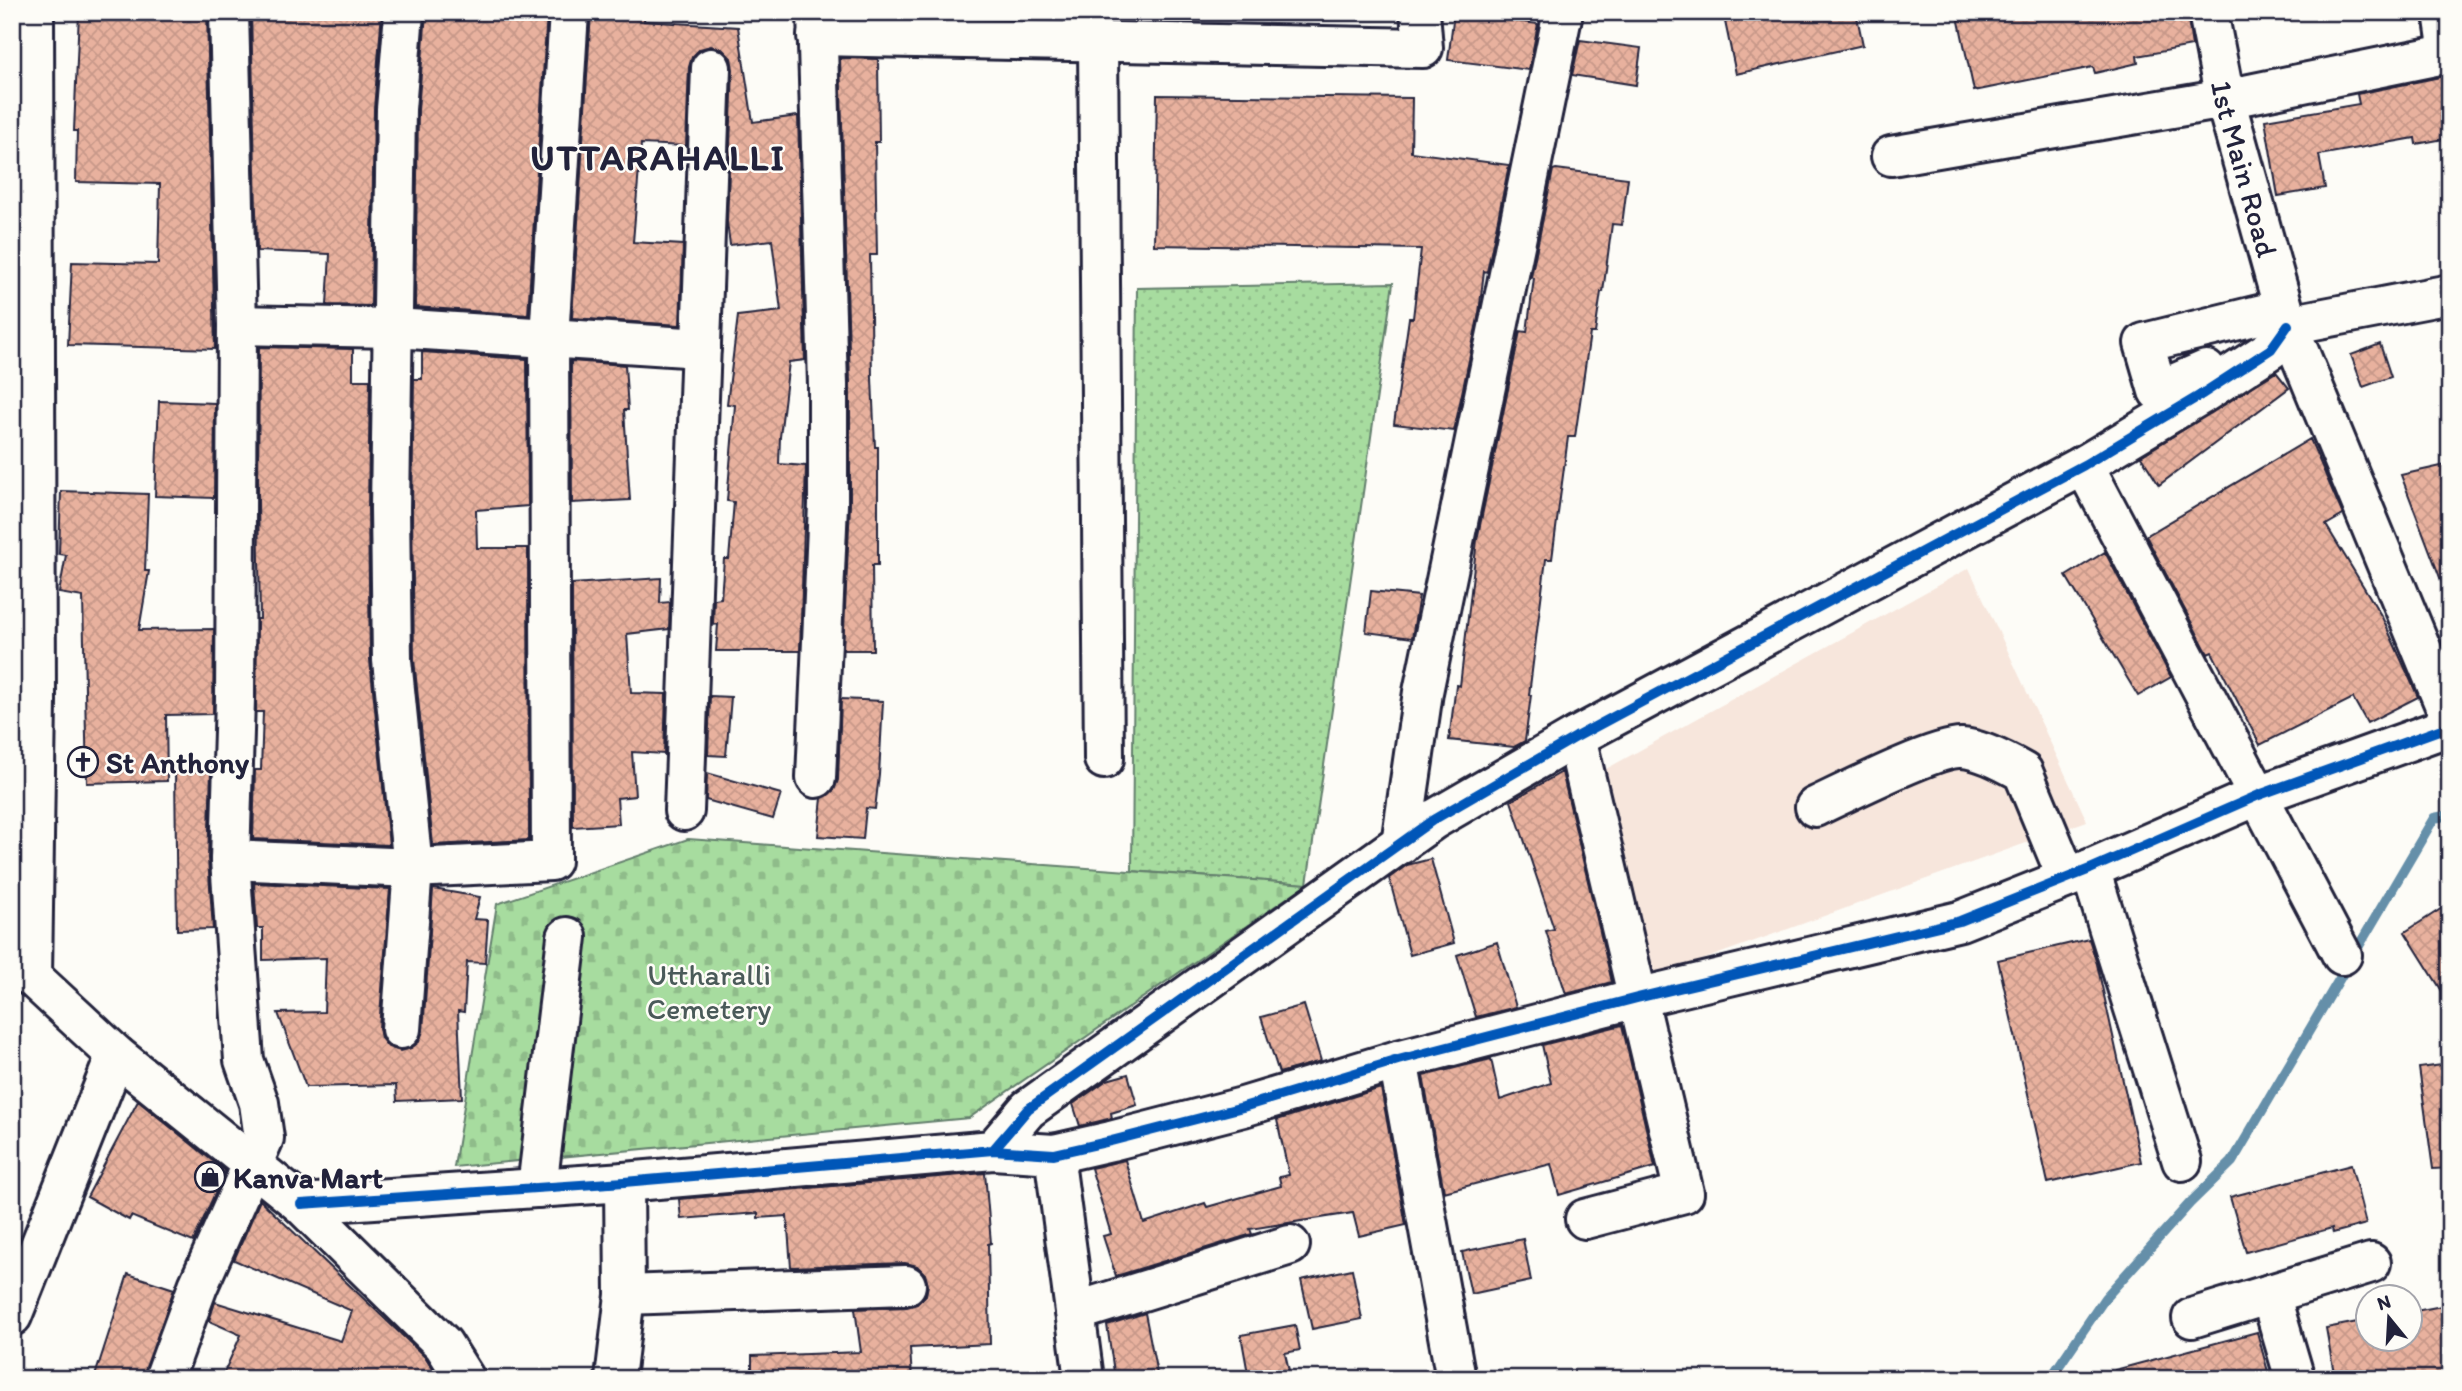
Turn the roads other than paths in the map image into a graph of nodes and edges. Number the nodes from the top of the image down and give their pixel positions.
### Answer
1 (34, 12) edge
2 (229, 12) edge
3 (569, 12) edge
4 (1563, 12) edge
5 (2208, 12) edge
6 (2443, 12) edge
7 (404, 13) edge
8 (817, 24) edge
9 (908, 25) edge
10 (1422, 30) edge
11 (1098, 41) junction
12 (2449, 53) edge
13 (711, 68) dead end
14 (2225, 99) junction
15 (1891, 156) dead end
16 (2450, 295) edge
17 (2281, 313) junction
18 (237, 326) junction
19 (394, 328) junction
20 (549, 338) junction
21 (701, 348) junction
22 (2084, 465) junction
23 (24, 701) edge
24 (2450, 718) edge
25 (2450, 726) edge
26 (1576, 737) junction
27 (1104, 759) dead end
28 (816, 778) dead end
29 (2259, 795) junction
30 (1815, 807) dead end
31 (684, 811) dead end
32 (1401, 844) junction
33 (230, 860) junction
34 (413, 868) junction
35 (2079, 874) junction
36 (568, 937) dead end
37 (2342, 955) dead end
38 (22, 972) edge
39 (1637, 998) junction
40 (401, 1029) dead end
41 (117, 1055) junction
42 (1398, 1060) junction
43 (993, 1150) junction
44 (1054, 1154) junction
45 (2182, 1160) dead end
46 (254, 1164) junction
47 (624, 1182) junction
48 (537, 1188) junction
49 (302, 1204) junction
50 (1585, 1219) dead end
51 (1290, 1245) dead end
52 (2371, 1263) dead end
53 (906, 1284) dead end
54 (2270, 1294) junction
55 (625, 1295) junction
56 (1075, 1312) junction
57 (12, 1316) edge
58 (2192, 1318) dead end
59 (164, 1379) edge
60 (465, 1379) edge
61 (615, 1379) edge
62 (1084, 1379) edge
63 (1456, 1379) edge
64 (2295, 1379) edge

1 - 23 street
2 - 18 street
3 - 20 street
4 - 32 street
5 - 14 street, 1st Main Road
6 - 12 street
7 - 19 street
8 - 9 street
8 - 28 street
9 - 11 street
10 - 11 street
11 - 27 street
12 - 14 street
13 - 21 street
14 - 15 street
14 - 17 street, 1st Main Road
16 - 17 street
17 - 22 street
17 - 24 street, 1st Main Road
18 - 19 street
18 - 33 street
19 - 20 street
19 - 34 street
20 - 21 street
20 - 34 street
21 - 31 street
22 - 26 street
22 - 29 street
23 - 38 street
25 - 29 street
26 - 32 street
26 - 39 street
29 - 35 street
29 - 37 street
30 - 35 street
32 - 43 street
33 - 34 street
33 - 46 street
34 - 40 street
35 - 39 street
35 - 45 street
36 - 48 street
38 - 41 street
39 - 42 street
39 - 50 street
41 - 46 street
41 - 57 street
42 - 44 street
42 - 63 street
43 - 44 street
43 - 47 street
44 - 56 street
46 - 49 street
46 - 59 street
47 - 48 street
47 - 55 street
48 - 49 street
49 - 60 street
51 - 56 street
52 - 54 street
53 - 55 street
54 - 58 street
54 - 64 street
55 - 61 street
56 - 62 street

